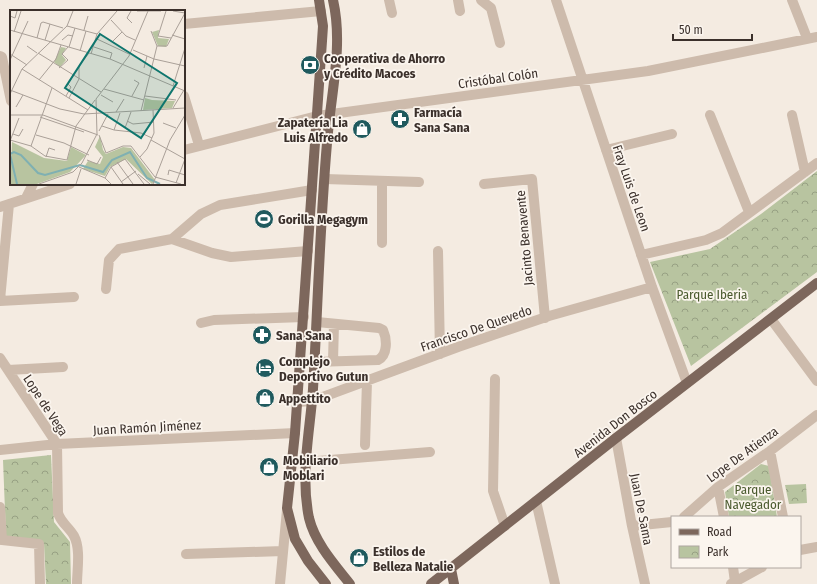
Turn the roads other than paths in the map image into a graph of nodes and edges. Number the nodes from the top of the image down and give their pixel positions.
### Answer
1 (319, 0) edge
2 (333, 0) edge
3 (390, 0) edge
4 (458, 0) edge
5 (481, 0) edge
6 (556, 0) edge
7 (792, 0) edge
8 (322, 11) junction
9 (460, 11) dead end
10 (392, 13) dead end
11 (185, 24) edge
12 (817, 37) edge
13 (806, 38) junction
14 (500, 43) dead end
15 (4, 55) edge
16 (582, 80) junction
17 (10, 94) edge
18 (185, 99) edge
19 (330, 114) junction
20 (710, 115) dead end
21 (792, 115) dead end
22 (317, 116) junction
23 (672, 134) dead end
24 (199, 145) junction
25 (185, 150) edge
26 (606, 150) junction
27 (817, 163) edge
28 (805, 172) junction
29 (325, 179) junction
30 (382, 181) junction
31 (419, 182) dead end
32 (484, 184) dead end
33 (32, 185) edge
34 (67, 185) edge
35 (312, 190) junction
36 (26, 198) junction
37 (5, 205) edge
38 (749, 212) junction
39 (172, 239) junction
40 (382, 243) dead end
41 (308, 251) junction
42 (438, 251) dead end
43 (641, 255) junction
44 (817, 283) edge
45 (652, 287) junction
46 (106, 289) dead end
47 (74, 297) dead end
48 (0, 300) edge
49 (304, 317) junction
50 (545, 318) junction
51 (771, 319) junction
52 (317, 322) junction
53 (201, 323) dead end
54 (334, 324) junction
55 (440, 354) junction
56 (0, 358) edge
57 (378, 360) junction
58 (333, 361) junction
59 (314, 362) junction
60 (64, 367) dead end
61 (8, 370) junction
62 (381, 376) junction
63 (495, 379) dead end
64 (367, 381) junction
65 (817, 381) edge
66 (687, 383) junction
67 (312, 401) junction
68 (297, 402) junction
69 (817, 415) edge
70 (295, 432) junction
71 (616, 438) junction
72 (57, 444) junction
73 (365, 445) dead end
74 (0, 450) edge
75 (770, 451) junction
76 (430, 452) dead end
77 (305, 462) junction
78 (718, 487) junction
79 (536, 501) junction
80 (0, 507) edge
81 (287, 508) junction
82 (685, 516) edge
83 (724, 516) edge
84 (783, 516) edge
85 (671, 522) edge
86 (505, 526) junction
87 (632, 526) junction
88 (817, 547) edge
89 (801, 550) edge
90 (283, 551) junction
91 (186, 554) dead end
92 (733, 568) edge
93 (760, 568) edge
94 (451, 569) junction
95 (739, 582) edge
96 (40, 584) edge
97 (77, 584) edge
98 (280, 584) edge
99 (326, 584) edge
100 (350, 584) edge
101 (431, 584) edge
102 (454, 584) edge
103 (555, 584) edge
104 (645, 584) edge

1 - 8 main road
2 - 19 main road
3 - 10 street
4 - 9 street
5 - 14 street
6 - 16 street, Fray Luis de Leon
7 - 13 street
8 - 11 street
8 - 22 main road
12 - 13 street, Cristóbal Colón
13 - 16 street, Cristóbal Colón
15 - 17 street
16 - 19 street, Cristóbal Colón
16 - 26 street, Fray Luis de Leon
18 - 24 street
19 - 22 street, Cristóbal Colón
19 - 29 main road
20 - 38 street
21 - 28 street
22 - 24 street, Cristóbal Colón
22 - 35 main road
23 - 26 street
24 - 25 street, Cristóbal Colón
26 - 43 street, Fray Luis de Leon
27 - 28 street
28 - 38 street
29 - 30 street
29 - 52 main road
30 - 31 street
30 - 40 street
32 - 50 street, Jacinto Benavente
33 - 36 street
34 - 36 street
35 - 39 street
35 - 41 main road
36 - 37 street
37 - 48 street
38 - 43 street
39 - 41 street
39 - 46 street
41 - 49 main road
42 - 55 street
43 - 45 street, Fray Luis de Leon
44 - 51 main road, Avenida Don Bosco
45 - 50 street, Francisco De Quevedo
45 - 66 street, Fray Luis de Leon
47 - 48 street
49 - 53 street
49 - 68 main road
50 - 55 street, Francisco De Quevedo
51 - 65 street
51 - 66 main road, Avenida Don Bosco
52 - 54 street
52 - 59 main road
54 - 57 street
54 - 58 street
55 - 62 street, Francisco De Quevedo
56 - 61 street, Lope de Vega
57 - 58 street
57 - 62 street
58 - 59 street
59 - 67 main road
60 - 61 street
61 - 72 street, Lope de Vega
62 - 64 street, Francisco De Quevedo
63 - 86 street
64 - 67 street, Francisco De Quevedo
64 - 73 street
66 - 71 main road, Avenida Don Bosco
67 - 68 street, Francisco De Quevedo
67 - 77 main road
68 - 70 main road
69 - 75 street, Lope De Atienza
70 - 72 street, Juan Ramón Jiménez
70 - 81 main road
71 - 79 main road, Avenida Don Bosco
71 - 87 street, Juan De Sama
72 - 74 street, Juan Ramón Jiménez
72 - 97 street, Lope de Vega
75 - 78 street, Lope De Atienza
75 - 84 street
76 - 77 street
77 - 100 main road
78 - 82 street, Lope De Atienza
78 - 83 street
79 - 86 main road, Avenida Don Bosco
79 - 103 street
80 - 96 street
81 - 90 street
81 - 99 main road
85 - 87 street
86 - 94 main road, Avenida Don Bosco
87 - 104 street, Juan De Sama
88 - 89 street
90 - 91 street
90 - 98 street
92 - 95 street
93 - 95 street
94 - 101 main road, Avenida Don Bosco
94 - 102 main road

